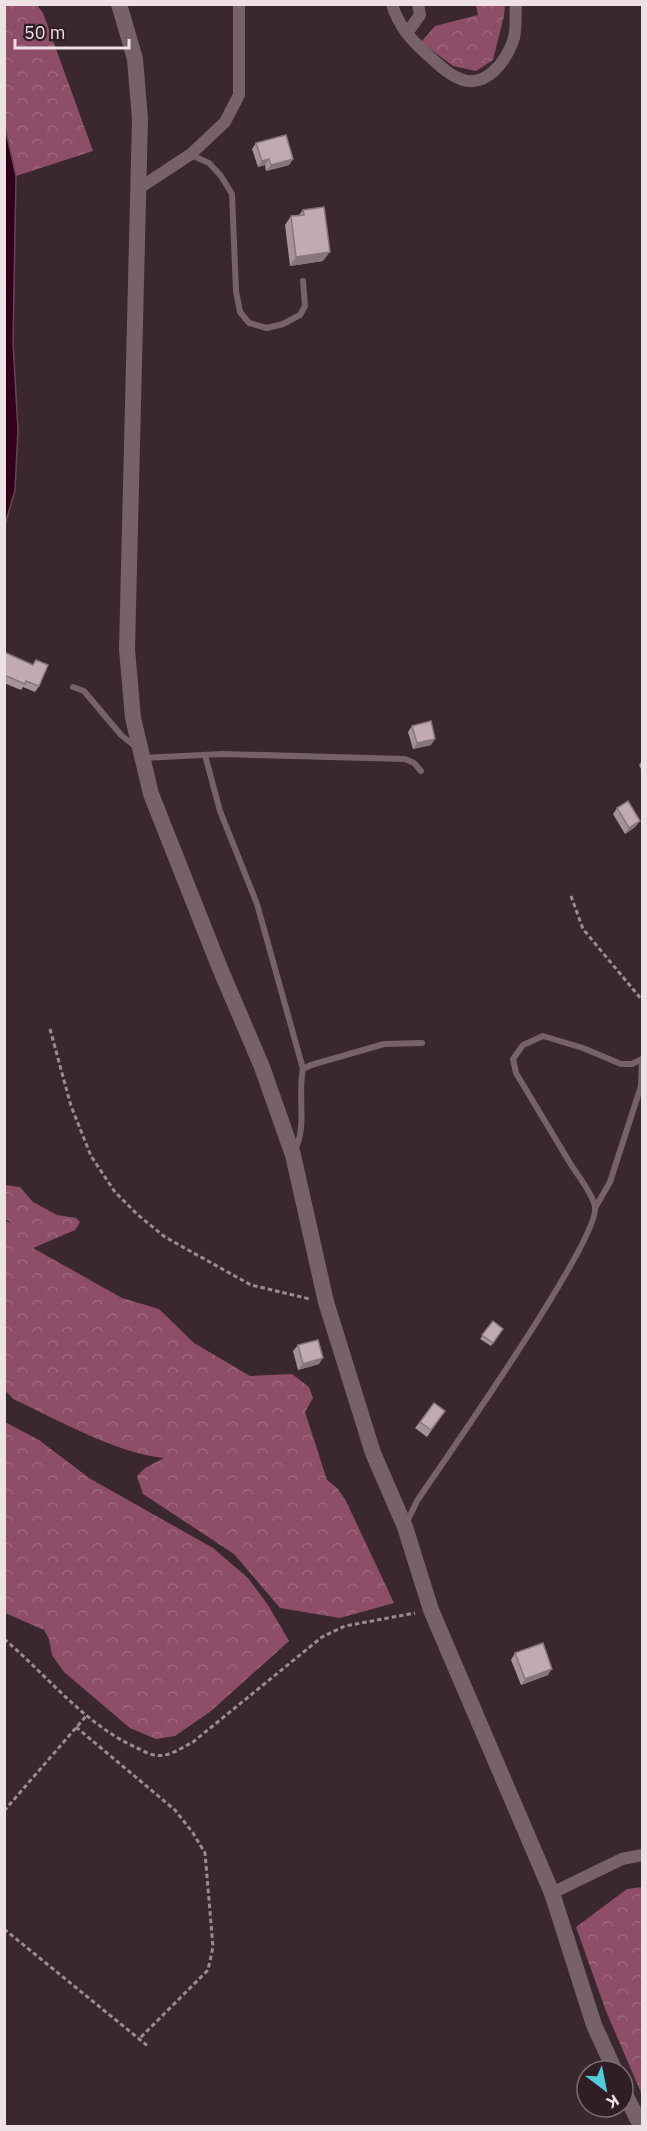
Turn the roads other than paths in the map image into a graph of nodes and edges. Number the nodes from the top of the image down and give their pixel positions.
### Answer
1 (119, 4) edge
2 (239, 4) edge
3 (392, 4) edge
4 (418, 4) edge
5 (516, 4) edge
6 (407, 33) junction
7 (190, 154) junction
8 (138, 189) junction
9 (303, 281) dead end
10 (73, 687) dead end
11 (142, 754) junction
12 (205, 755) junction
13 (420, 771) dead end
14 (422, 1043) dead end
15 (642, 1059) edge
16 (303, 1069) junction
17 (293, 1155) junction
18 (595, 1208) junction
19 (405, 1527) junction
20 (642, 1855) edge
21 (552, 1893) junction
22 (610, 2059) edge

1 - 8 street
2 - 7 street
3 - 6 street
4 - 6 street
5 - 6 street
7 - 8 street
7 - 9 lane
8 - 11 street
10 - 11 lane
11 - 12 lane
11 - 17 street
12 - 13 lane
12 - 16 lane
14 - 16 lane
15 - 18 lane
15 - 18 lane
16 - 17 lane
17 - 19 street
18 - 19 lane
19 - 21 street
20 - 21 street
21 - 22 street

